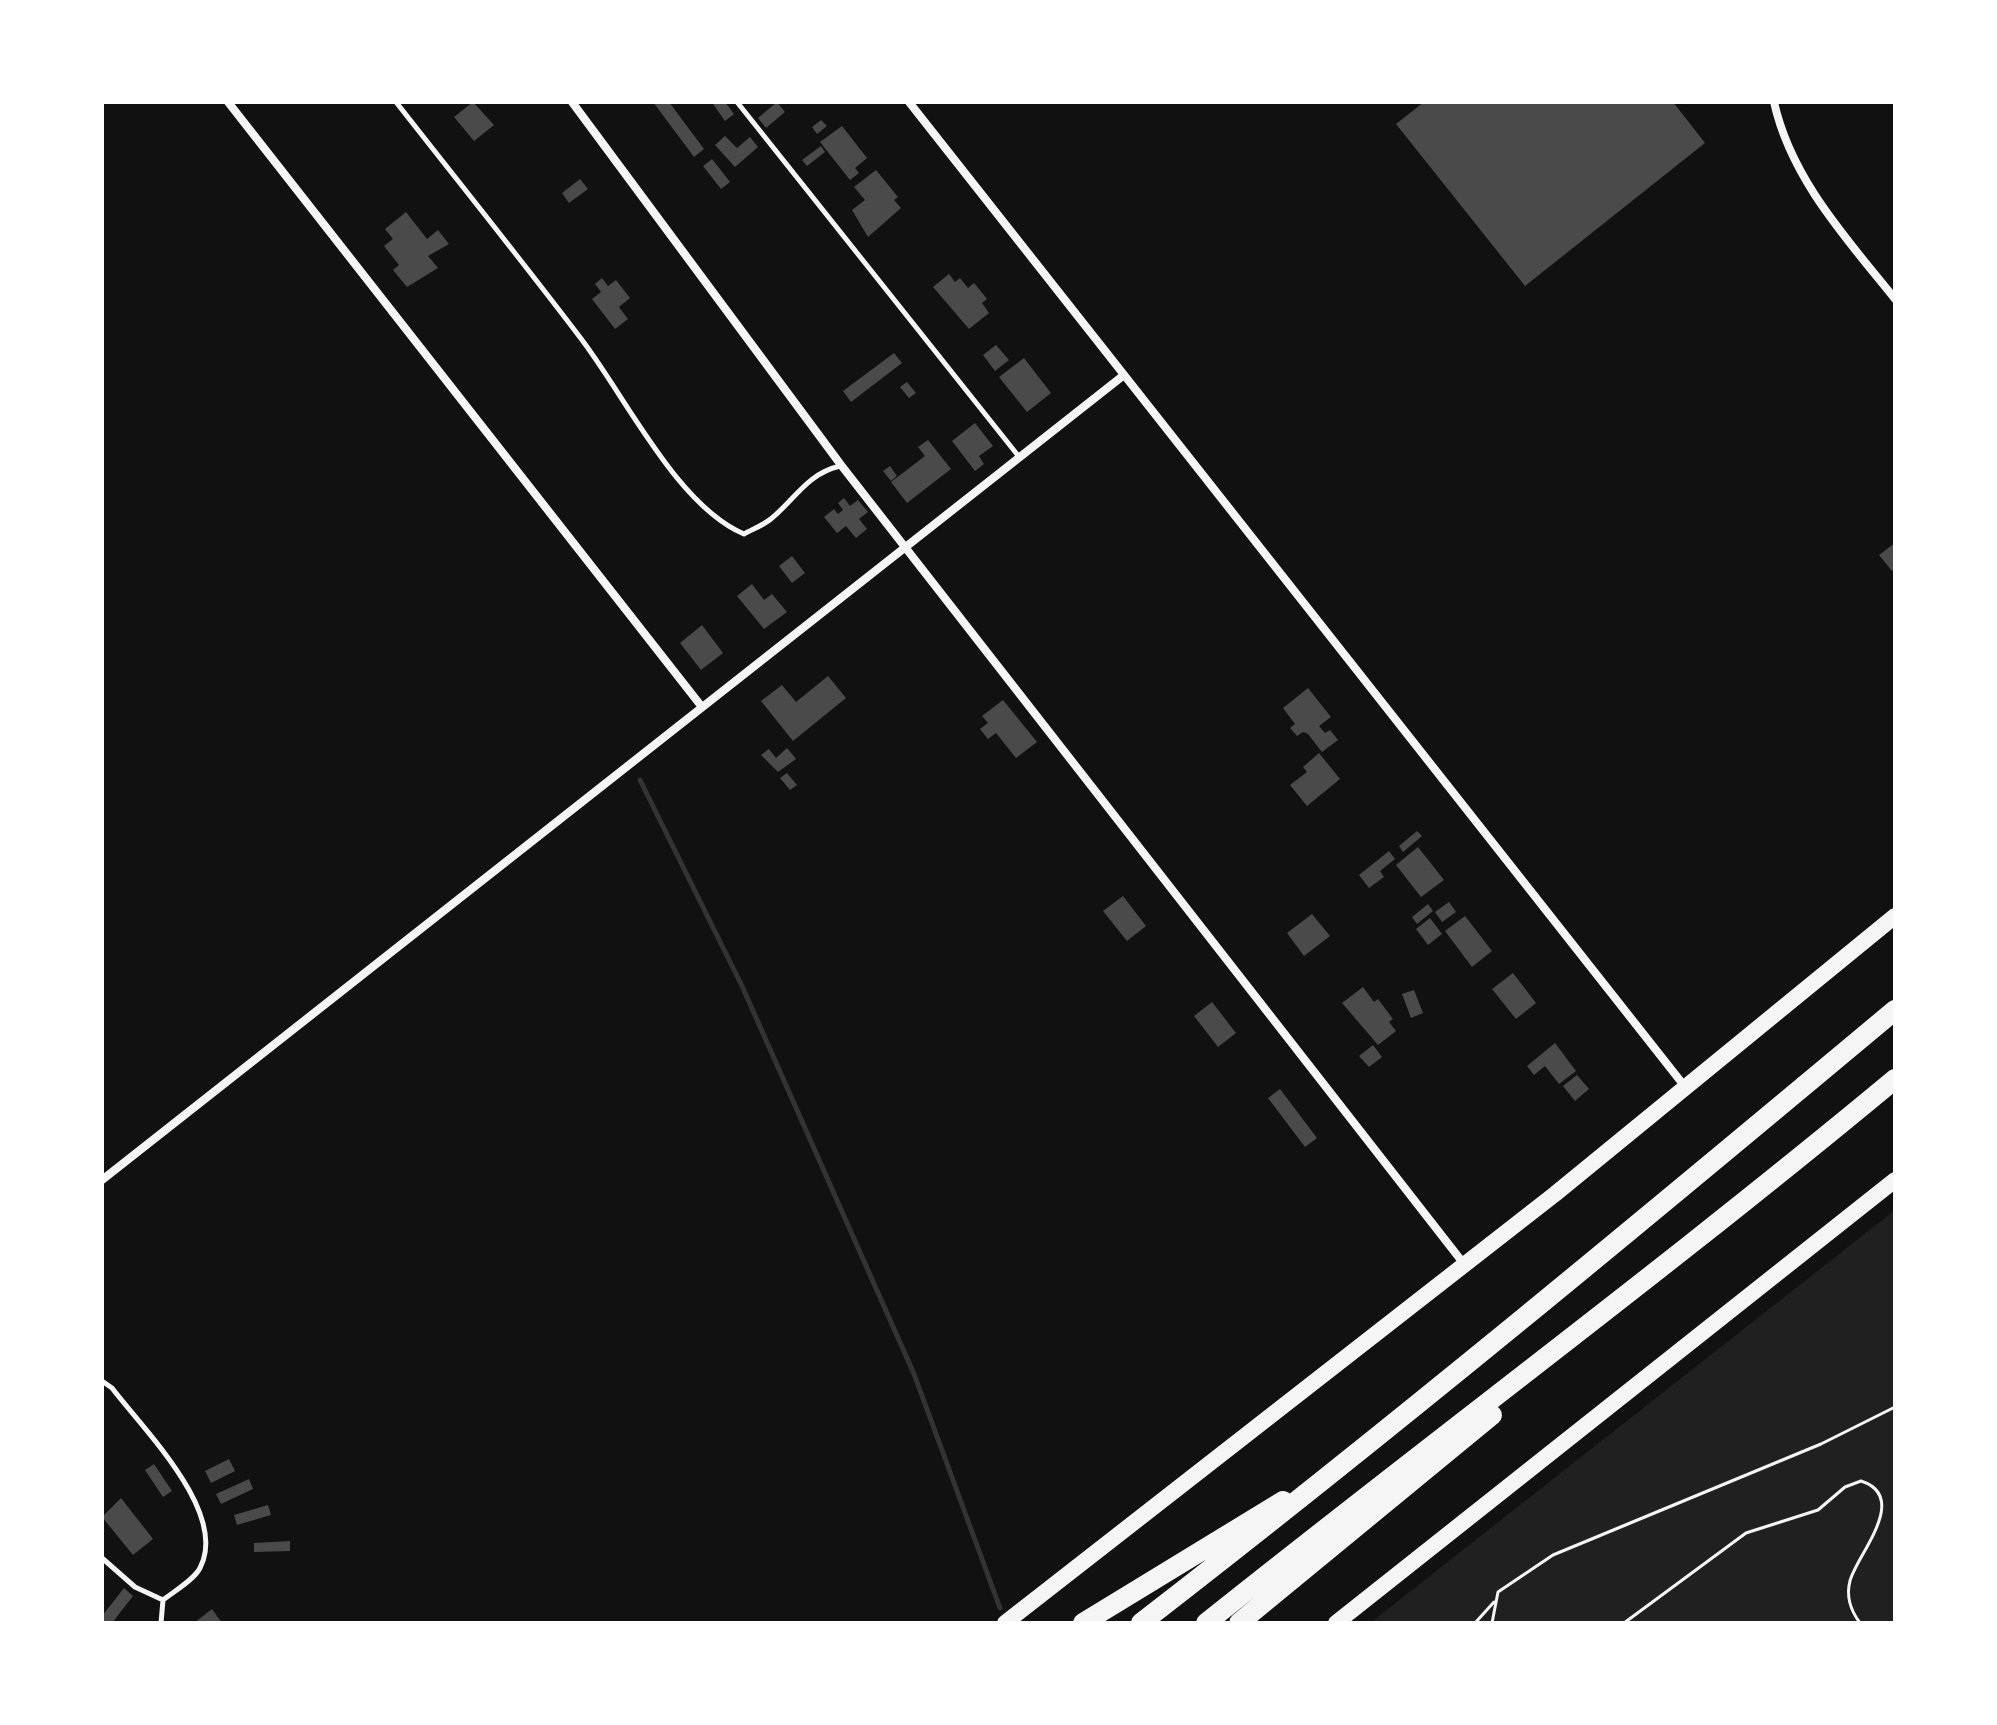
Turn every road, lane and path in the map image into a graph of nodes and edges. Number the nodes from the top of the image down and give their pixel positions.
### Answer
1 (228, 102) edge
2 (396, 102) edge
3 (572, 102) edge
4 (737, 102) edge
5 (909, 102) edge
6 (1774, 102) edge
7 (1895, 299) edge
8 (1124, 375) junction
9 (1020, 459) junction
10 (841, 465) junction
11 (907, 549) junction
12 (702, 707) junction
13 (1895, 916) edge
14 (1895, 1010) edge
15 (1895, 1079) edge
16 (1686, 1088) junction
17 (102, 1180) edge
18 (1895, 1180) edge
19 (1464, 1264) junction
20 (1550, 1357) junction
21 (102, 1381) edge
22 (1895, 1407) edge
23 (1326, 1480) junction
24 (102, 1558) edge
25 (163, 1600) junction
26 (1494, 1601) junction
27 (161, 1623) edge
28 (1005, 1623) edge
29 (1083, 1623) edge
30 (1141, 1623) edge
31 (1206, 1623) edge
32 (1239, 1623) edge
33 (1336, 1623) edge
34 (1475, 1623) edge
35 (1492, 1623) edge
36 (1624, 1623) edge
37 (1860, 1623) edge

1 - 12 street
2 - 10 lane
3 - 10 street
4 - 9 lane
5 - 8 street
6 - 7 street
8 - 9 street
8 - 16 street
9 - 11 street
10 - 11 street
11 - 12 street
11 - 19 street
12 - 17 street
13 - 16 main road
14 - 23 highway
15 - 20 highway
16 - 19 main road
18 - 33 main road
19 - 28 main road
20 - 31 highway
20 - 32 highway
21 - 25 lane
22 - 26 path
23 - 29 highway
23 - 30 highway
24 - 25 lane
25 - 27 lane
26 - 34 path
26 - 35 path
36 - 37 path

